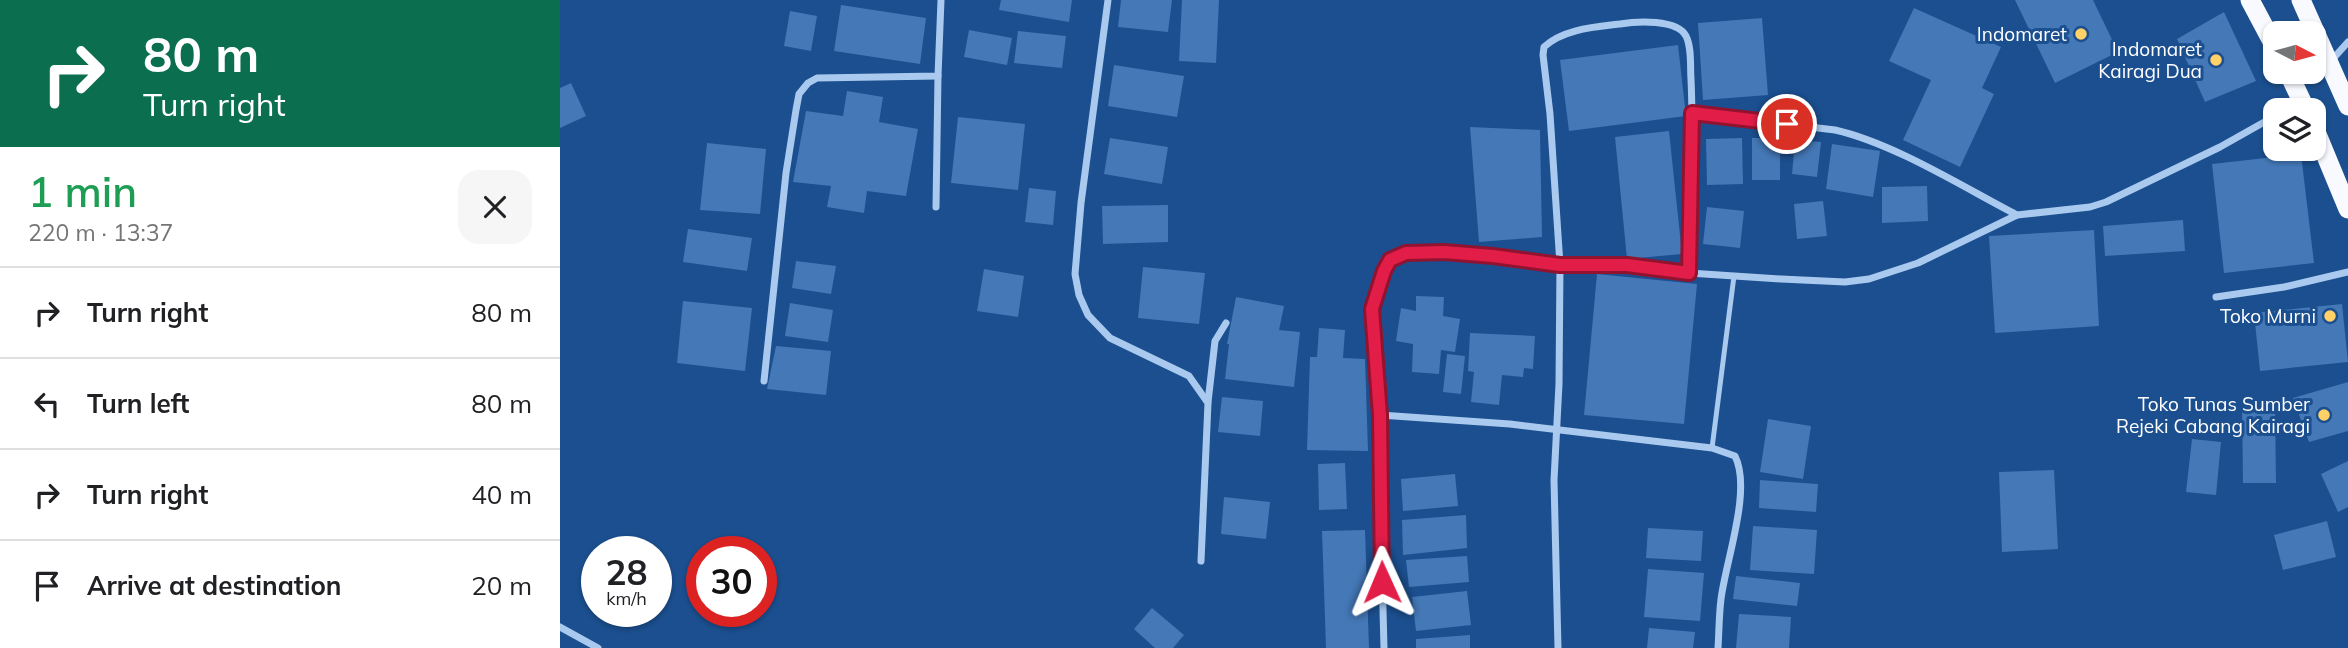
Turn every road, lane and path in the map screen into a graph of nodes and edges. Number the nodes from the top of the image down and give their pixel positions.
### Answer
1 (941, 0) edge
2 (1108, 0) edge
3 (2250, 0) edge
4 (2301, 0) edge
5 (2263, 24) edge
6 (2348, 41) edge
7 (2329, 62) junction
8 (938, 76) junction
9 (2348, 106) edge
10 (1692, 113) junction
11 (2263, 123) edge
12 (2326, 156) edge
13 (936, 207) dead end
14 (2348, 209) edge
15 (2017, 215) junction
16 (1560, 265) junction
17 (2348, 272) edge
18 (1689, 273) junction
19 (1734, 276) junction
20 (2216, 297) dead end
21 (1226, 323) dead end
22 (764, 381) dead end
23 (1208, 403) junction
24 (1380, 415) junction
25 (1556, 429) junction
26 (1712, 448) junction
27 (1201, 561) dead end
28 (560, 627) edge
29 (598, 648) edge
30 (1384, 648) edge
31 (1558, 648) edge
32 (1718, 648) edge

1 - 8 street
2 - 23 street
3 - 5 highway
4 - 7 highway
6 - 7 street
7 - 9 highway
8 - 13 street
8 - 22 street
10 - 15 street
10 - 16 street
10 - 18 street
11 - 15 street
12 - 14 highway
15 - 19 street
16 - 18 street
16 - 24 street
16 - 25 street
17 - 20 street
18 - 19 street
19 - 26 lane
21 - 23 street
23 - 27 street
24 - 25 street
24 - 30 street
25 - 26 street
25 - 31 street
26 - 32 street
28 - 29 street

